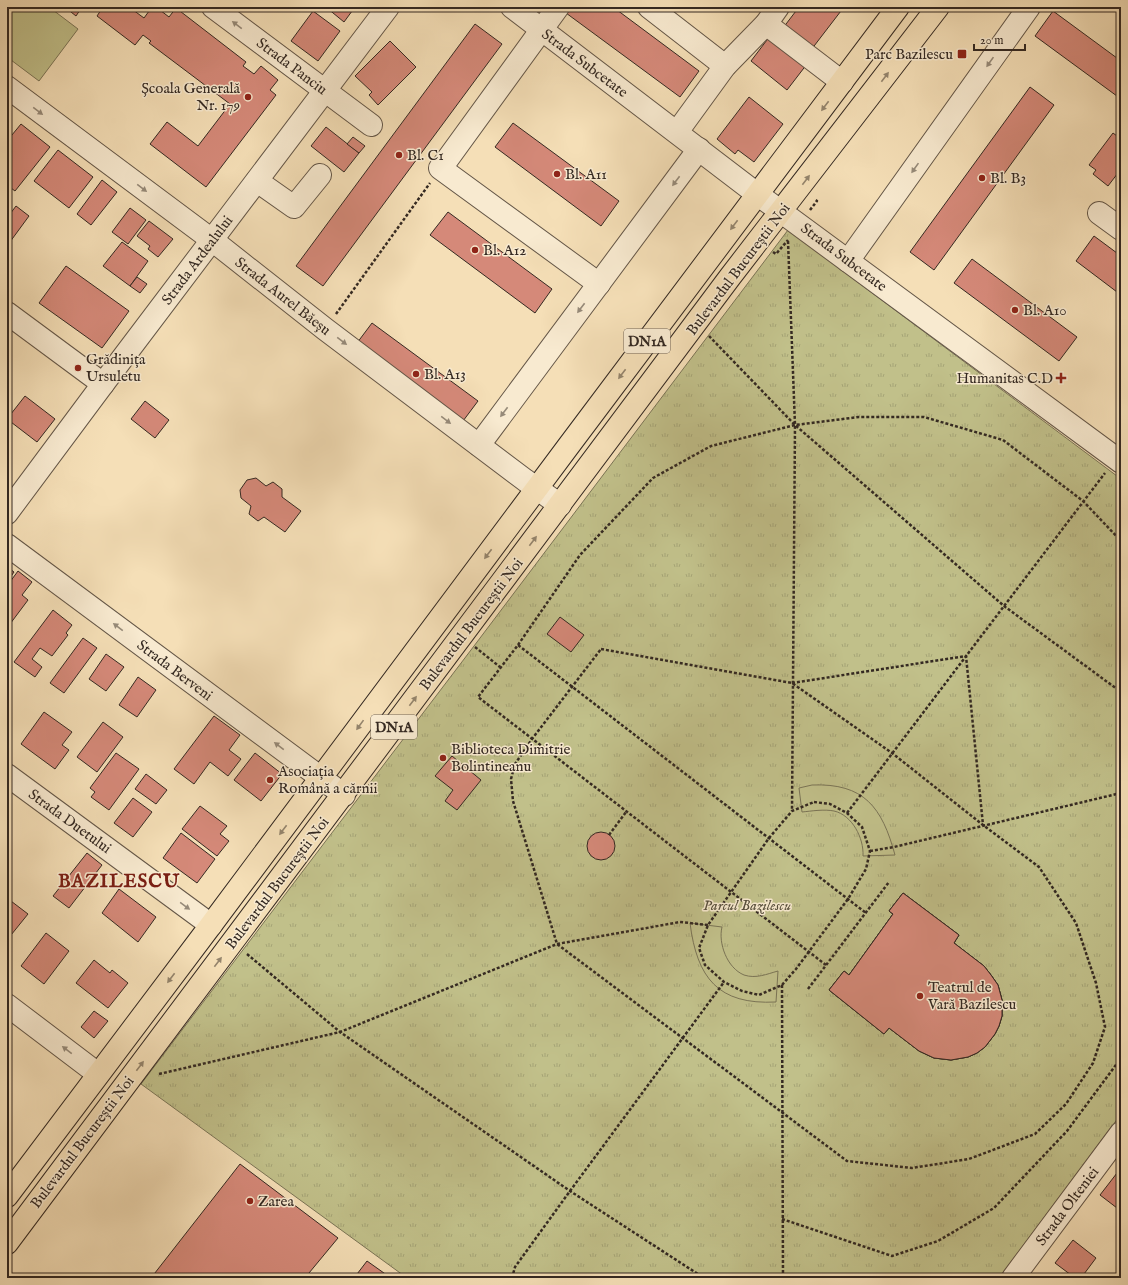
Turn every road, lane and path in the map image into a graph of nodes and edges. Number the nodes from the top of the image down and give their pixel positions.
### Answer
1 (213, 7) edge
2 (388, 7) edge
3 (512, 7) edge
4 (558, 7) edge
5 (649, 7) edge
6 (778, 7) edge
7 (898, 7) edge
8 (938, 7) edge
9 (1029, 7) edge
10 (766, 24) junction
11 (541, 29) junction
12 (725, 66) junction
13 (842, 82) junction
14 (7, 87) edge
15 (324, 90) junction
16 (371, 125) dead end
17 (677, 132) junction
18 (699, 150) junction
19 (442, 166) junction
20 (320, 175) dead end
21 (257, 181) junction
22 (757, 194) junction
23 (782, 211) junction
24 (1100, 213) dead end
25 (1121, 229) edge
26 (788, 239) dead end
27 (212, 240) junction
28 (848, 261) junction
29 (599, 284) junction
30 (7, 313) edge
31 (325, 328) junction
32 (707, 334) dead end
33 (103, 384) junction
34 (795, 425) junction
35 (479, 445) junction
36 (1116, 461) edge
37 (536, 489) junction
38 (1083, 501) junction
39 (560, 505) junction
40 (7, 513) edge
41 (1121, 541) edge
42 (7, 545) edge
43 (1004, 606) junction
44 (472, 644) dead end
45 (518, 644) junction
46 (966, 656) junction
47 (500, 667) junction
48 (792, 683) junction
49 (572, 686) junction
50 (1121, 692) edge
51 (532, 739) junction
52 (892, 753) junction
53 (7, 775) edge
54 (321, 778) junction
55 (1121, 793) edge
56 (344, 795) junction
57 (792, 811) junction
58 (626, 812) junction
59 (846, 813) junction
60 (983, 825) junction
61 (609, 835) dead end
62 (769, 838) junction
63 (870, 851) junction
64 (889, 882) dead end
65 (731, 892) junction
66 (848, 899) junction
67 (866, 913) junction
68 (211, 925) junction
69 (708, 925) junction
70 (557, 944) junction
71 (809, 951) junction
72 (246, 953) dead end
73 (826, 965) junction
74 (724, 982) junction
75 (782, 985) junction
76 (808, 989) dead end
77 (7, 1005) edge
78 (340, 1032) junction
79 (683, 1038) junction
80 (1121, 1058) edge
81 (98, 1074) junction
82 (154, 1075) dead end
83 (782, 1114) junction
84 (1119, 1140) edge
85 (570, 1191) junction
86 (7, 1196) edge
87 (782, 1220) junction
88 (7, 1243) edge
89 (512, 1278) edge
90 (704, 1278) edge
91 (783, 1278) edge
92 (1013, 1278) edge

15 -> 1 street, Strada Panciu
2 - 15 street, Strada Ardealului
3 - 11 street, Strada Subcetate
4 - 11 street
5 - 12 street
6 - 10 street
7 - 13 main road, Bulevardul Bucureștii Noi / DN1A
23 -> 8 main road, Bulevardul Bucureștii Noi / DN1A
9 -> 28 street
10 - 12 street
10 - 13 street
11 - 17 street, Strada Subcetate
11 - 19 street
12 - 17 street
13 -> 22 main road, Bulevardul Bucureștii Noi / DN1A
14 -> 27 street, Strada Aurel Băeșu
15 - 16 street, Strada Panciu
15 - 21 street, Strada Ardealului
17 - 18 street, Strada Subcetate
18 - 22 street, Strada Subcetate
18 -> 29 street
19 - 29 street
19 - 31 path
20 - 21 street
21 - 27 street, Strada Ardealului
22 - 23 street, Strada Subcetate
22 -> 37 main road, Bulevardul Bucureștii Noi / DN1A
23 - 28 street, Strada Subcetate
23 - 39 main road, Bulevardul Bucureștii Noi / DN1A
24 - 25 street
26 - 34 path
27 - 31 street, Strada Aurel Băeșu
27 - 33 street, Strada Ardealului
28 - 36 street, Strada Subcetate
29 -> 35 street
30 - 33 street
31 -> 35 street, Strada Aurel Băeșu
32 - 34 path
33 - 40 street, Strada Ardealului
34 - 38 path
34 - 43 path
34 - 45 path
34 - 48 path
35 - 37 street, Strada Aurel Băeșu
36 - 38 path
37 - 39 street, Strada Aurel Băeșu
37 -> 54 main road, Bulevardul Bucureștii Noi / DN1A
38 - 41 path
38 - 43 path
56 -> 39 main road, Bulevardul Bucureștii Noi / DN1A
54 -> 42 street, Strada Berveni
43 - 46 path
43 - 50 path
44 - 47 path
45 - 47 path
45 - 49 path
46 - 48 path
46 - 52 path
46 - 60 path
47 - 51 path
48 - 49 path
48 - 52 path
48 - 57 path
49 - 51 path
49 - 62 path
51 - 58 path
51 - 70 path
52 - 59 path
52 - 60 path
53 -> 68 street, Strada Duetului
54 - 56 street, Strada Berveni
54 -> 68 main road, Bulevardul Bucureștii Noi / DN1A
55 - 60 path
88 -> 56 main road, Bulevardul Bucureștii Noi / DN1A
57 - 59 path
57 - 62 path
58 - 61 path
58 - 65 path
59 - 63 path
60 - 63 path
60 - 83 path
62 - 65 path
62 - 66 path
63 - 66 path
64 - 67 path
65 - 69 path
65 - 71 path
66 - 67 path
66 - 71 path
67 - 73 path
68 -> 81 main road, Bulevardul Bucureștii Noi / DN1A
69 - 70 path
69 - 74 path
70 - 78 path
70 - 79 path
71 - 73 path
71 - 75 path
72 - 78 path
73 - 76 path
74 - 75 path
74 - 79 path
75 - 83 path
81 -> 77 street
78 - 82 path
78 - 85 path
79 - 83 path
79 - 85 path
80 - 87 path
81 - 86 main road, Bulevardul Bucureștii Noi / DN1A
83 - 87 path
84 - 92 street, Strada Olteniei
85 - 89 path
85 - 90 path
87 - 91 path

